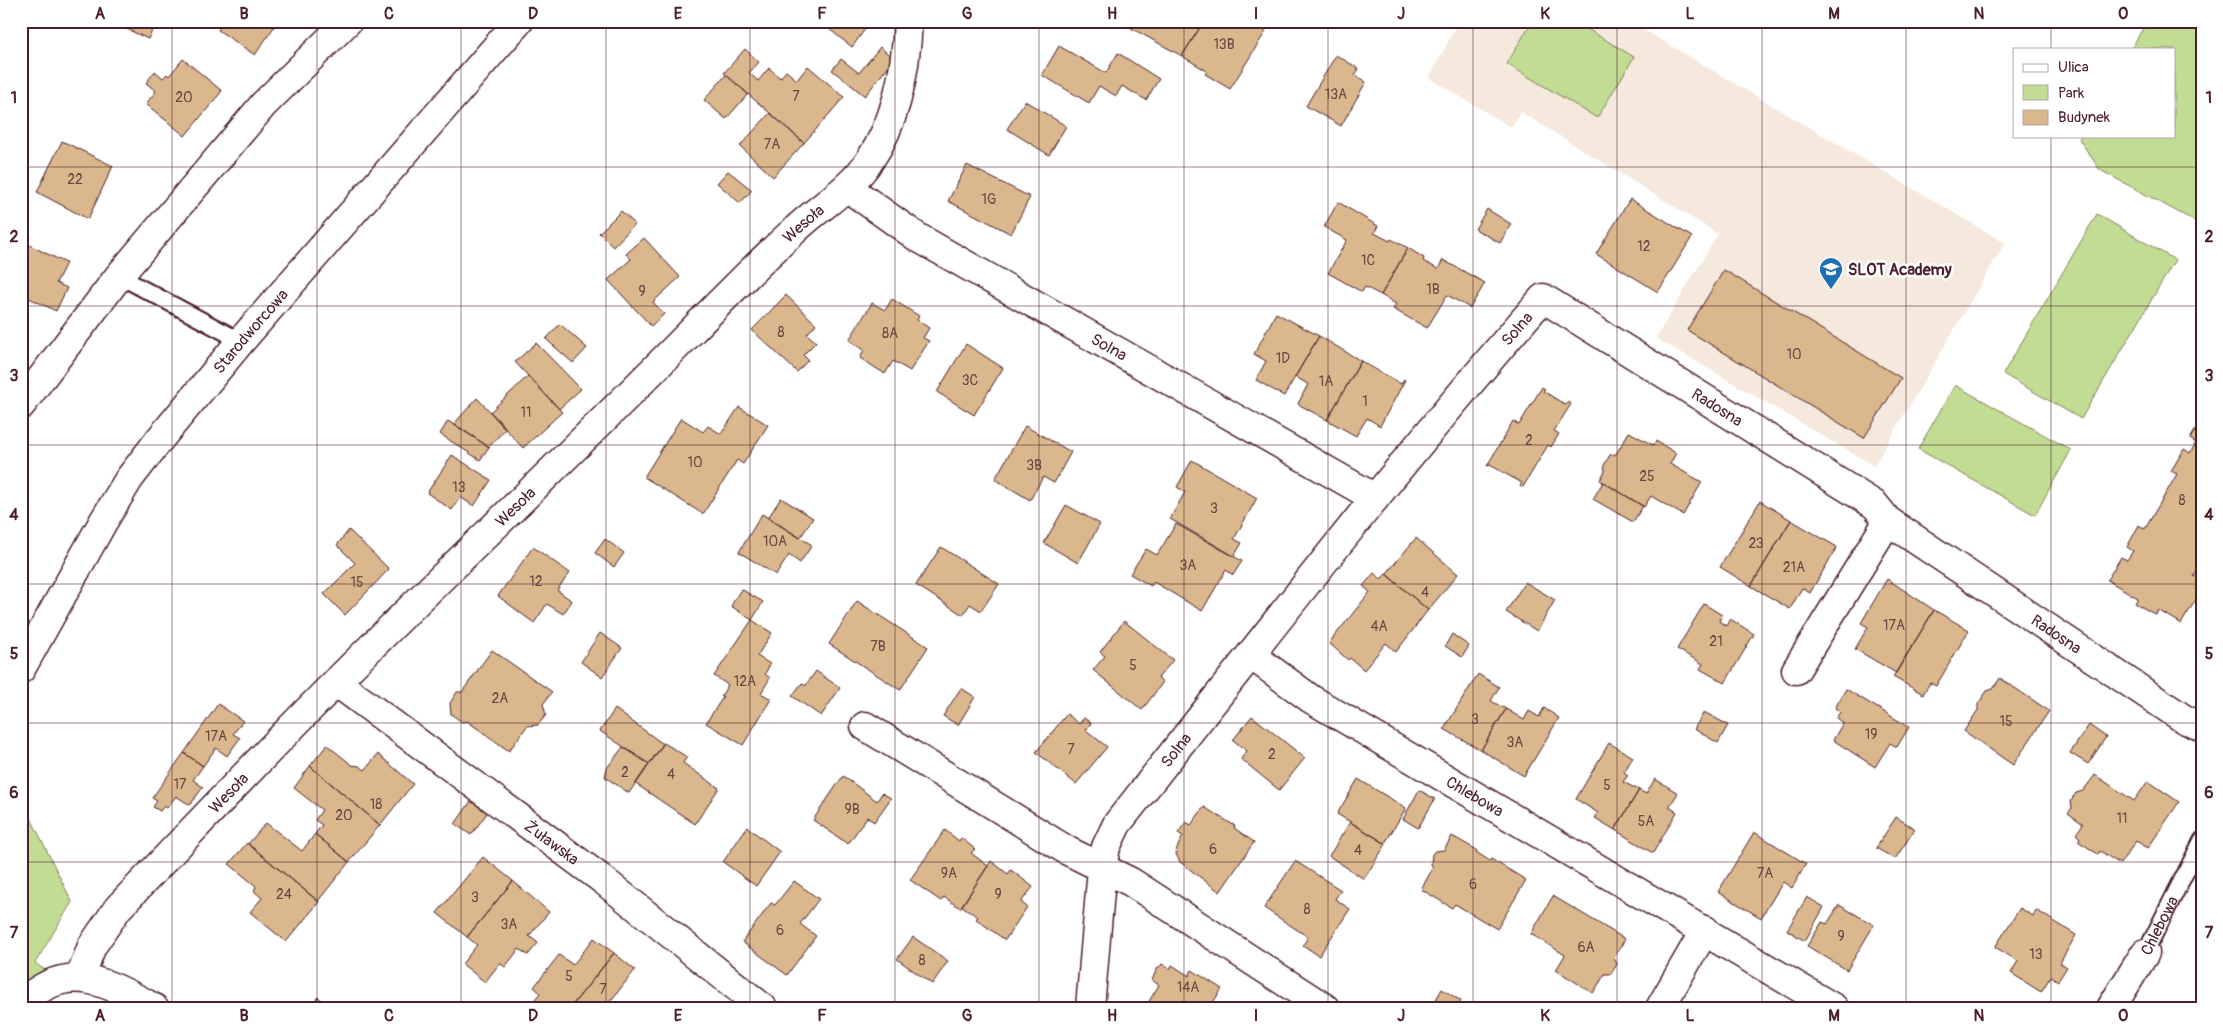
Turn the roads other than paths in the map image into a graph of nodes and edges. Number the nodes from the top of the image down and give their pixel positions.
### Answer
1 (348, 21) edge
2 (908, 21) edge
3 (509, 24) edge
4 (848, 188) junction
5 (118, 276) junction
6 (1543, 298) joint
7 (241, 341) junction
8 (21, 405) edge
9 (1375, 498) junction
10 (1888, 521) junction
11 (1251, 655) junction
12 (24, 657) edge
13 (1796, 670) dead end
14 (336, 682) junction
15 (865, 726) dead end
16 (2202, 727) edge
17 (2202, 840) edge
18 (1102, 868) junction
19 (1705, 930) junction
20 (2145, 953) joint
21 (80, 977) junction
22 (21, 1002) edge
23 (154, 1008) edge
24 (763, 1008) edge
25 (1090, 1008) edge
26 (1325, 1008) edge
27 (1660, 1008) edge
28 (1834, 1008) edge
29 (2111, 1008) edge

1 - 5 street
2 - 4 street, Wesoła
3 - 7 street, Starodworcowa
4 - 9 street, Solna
4 - 14 street, Wesoła
5 - 7 lane
5 - 8 street
6 - 9 street, Solna
6 - 10 street, Radosna
7 - 12 street, Starodworcowa
9 - 11 street, Solna
10 - 13 street
10 - 16 street, Radosna
11 - 18 street, Solna
11 - 19 street, Chlebowa
14 - 21 street, Wesoła
14 - 24 street, Żuławska
15 - 18 street
17 - 20 lane, Chlebowa
18 - 25 street, Solna
18 - 26 street
19 - 27 street
19 - 28 street, Chlebowa
20 - 29 street, Chlebowa
21 - 22 street
21 - 23 street

